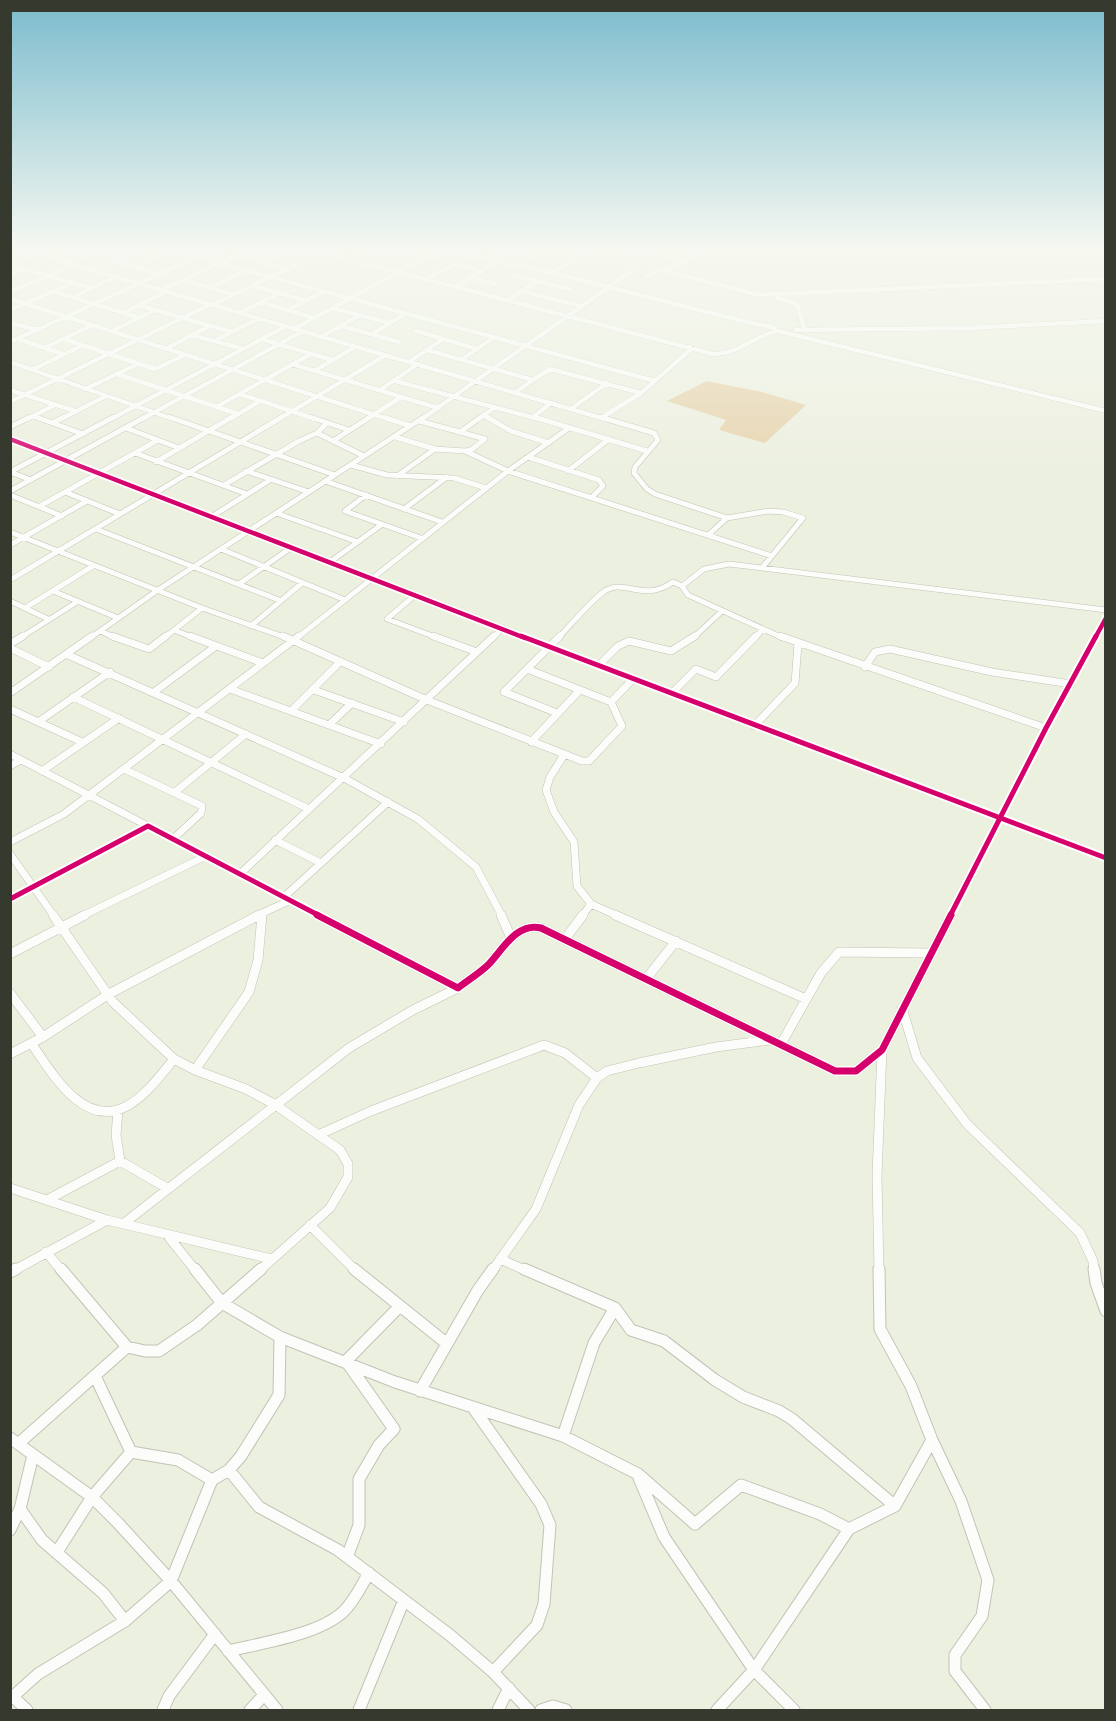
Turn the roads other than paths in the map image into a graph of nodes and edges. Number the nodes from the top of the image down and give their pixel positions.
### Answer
1 (23, 326) edge
2 (46, 326) edge
3 (90, 326) edge
4 (97, 326) edge
5 (121, 326) edge
6 (166, 326) edge
7 (210, 326) edge
8 (211, 326) edge
9 (243, 326) edge
10 (286, 326) joint
11 (299, 326) edge
12 (341, 326) edge
13 (342, 326) edge
14 (385, 326) edge
15 (450, 326) edge
16 (552, 326) edge
17 (610, 326) edge
18 (766, 326) edge
19 (804, 326) edge
20 (1002, 326) edge
21 (294, 329) junction
22 (38, 330) junction
23 (111, 331) junction
24 (303, 331) junction
25 (416, 331) dead end
26 (805, 331) junction
27 (232, 332) junction
28 (372, 334) junction
29 (192, 335) junction
30 (321, 337) junction
31 (493, 338) junction
32 (18, 339) junction
33 (64, 339) junction
34 (261, 339) junction
35 (443, 339) junction
36 (138, 340) junction
37 (214, 341) junction
38 (10, 342) edge
39 (399, 342) dead end
40 (279, 344) junction
41 (83, 345) junction
42 (523, 346) junction
43 (355, 347) junction
44 (44, 348) junction
45 (690, 348) junction
46 (165, 349) junction
47 (243, 349) junction
48 (477, 349) junction
49 (427, 350) junction
50 (63, 354) junction
51 (109, 354) junction
52 (311, 354) junction
53 (185, 355) junction
54 (387, 355) junction
55 (332, 360) junction
56 (460, 360) junction
57 (409, 362) junction
58 (11, 363) edge
59 (138, 364) junction
60 (214, 364) junction
61 (292, 364) junction
62 (418, 364) junction
63 (491, 368) junction
64 (550, 369) junction
65 (32, 370) junction
66 (233, 370) junction
67 (314, 371) junction
68 (117, 374) junction
69 (58, 379) junction
70 (265, 379) junction
71 (345, 380) junction
72 (395, 381) junction
73 (474, 381) junction
74 (655, 381) junction
75 (607, 383) junction
76 (85, 388) junction
77 (10, 390) edge
78 (165, 390) junction
79 (380, 390) junction
80 (516, 393) junction
81 (641, 393) junction
82 (25, 394) junction
83 (240, 394) junction
84 (106, 396) junction
85 (185, 396) junction
86 (453, 396) junction
87 (318, 397) junction
88 (401, 397) junction
89 (260, 401) junction
90 (10, 402) edge
91 (550, 403) junction
92 (55, 405) junction
93 (134, 406) junction
94 (218, 406) junction
95 (495, 407) junction
96 (438, 408) junction
97 (571, 409) junction
98 (75, 411) junction
99 (1106, 411) edge
100 (292, 412) junction
101 (154, 413) junction
102 (238, 414) junction
103 (374, 414) junction
104 (483, 415) junction
105 (33, 416) junction
106 (533, 417) junction
107 (602, 418) junction
108 (419, 421) junction
109 (52, 423) junction
110 (327, 423) junction
111 (411, 426) junction
112 (10, 427) edge
113 (126, 428) junction
114 (569, 428) junction
115 (348, 430) junction
116 (209, 431) junction
117 (460, 432) junction
118 (317, 433) junction
119 (83, 434) junction
120 (395, 436) junction
121 (10, 439) edge
122 (158, 440) junction
123 (609, 440) junction
124 (333, 441) junction
125 (239, 442) junction
126 (549, 443) junction
127 (179, 448) junction
128 (435, 449) junction
129 (465, 451) junction
130 (647, 451) junction
131 (48, 453) junction
132 (135, 453) junction
133 (275, 454) junction
134 (364, 456) junction
135 (528, 457) junction
136 (68, 460) junction
137 (156, 462) junction
138 (351, 465) junction
139 (246, 471) junction
140 (508, 471) junction
141 (568, 471) junction
142 (11, 472) edge
143 (100, 472) junction
144 (188, 473) junction
145 (335, 475) junction
146 (396, 476) junction
147 (447, 477) junction
148 (31, 480) junction
149 (270, 480) junction
150 (326, 481) junction
151 (224, 485) junction
152 (486, 488) junction
153 (65, 492) junction
154 (309, 492) junction
155 (10, 493) edge
156 (155, 493) junction
157 (247, 494) junction
158 (366, 495) junction
159 (592, 497) junction
160 (87, 501) junction
161 (40, 506) junction
162 (404, 509) junction
163 (276, 513) junction
164 (120, 514) junction
165 (62, 516) junction
166 (212, 517) junction
167 (727, 518) junction
168 (442, 522) junction
169 (381, 525) junction
170 (96, 529) junction
171 (250, 531) junction
172 (10, 532) edge
173 (708, 535) junction
174 (24, 538) junction
175 (421, 538) junction
176 (358, 542) junction
177 (10, 545) edge
178 (292, 547) junction
179 (221, 549) junction
180 (57, 552) junction
181 (772, 556) junction
182 (330, 562) junction
183 (93, 566) junction
184 (194, 567) junction
185 (263, 567) junction
186 (762, 568) junction
187 (371, 579) junction
188 (10, 580) edge
189 (302, 583) junction
190 (239, 584) junction
191 (682, 586) junction
192 (158, 590) junction
193 (53, 591) junction
194 (415, 595) junction
195 (279, 600) junction
196 (345, 600) junction
197 (10, 602) edge
198 (77, 602) junction
199 (25, 608) junction
200 (202, 608) junction
201 (1106, 610) edge
202 (722, 611) junction
203 (118, 618) junction
204 (1106, 618) edge
205 (48, 619) junction
206 (251, 626) junction
207 (503, 628) junction
208 (763, 629) junction
209 (174, 630) junction
210 (101, 631) junction
211 (294, 640) junction
212 (798, 644) junction
213 (10, 646) edge
214 (216, 646) junction
215 (549, 647) junction
216 (477, 652) junction
217 (68, 655) junction
218 (340, 662) junction
219 (263, 663) junction
220 (599, 665) junction
221 (49, 667) junction
222 (865, 667) junction
223 (527, 669) junction
224 (110, 672) junction
225 (634, 678) junction
226 (1071, 684) junction
227 (230, 689) junction
228 (314, 690) junction
229 (580, 690) junction
230 (154, 692) junction
231 (10, 693) edge
232 (672, 693) junction
233 (74, 697) junction
234 (427, 700) junction
235 (611, 702) junction
236 (352, 703) junction
237 (10, 709) edge
238 (292, 710) junction
239 (199, 713) junction
240 (557, 713) junction
241 (119, 718) junction
242 (38, 722) junction
243 (404, 722) junction
244 (330, 724) junction
245 (754, 726) junction
246 (1046, 728) junction
247 (246, 734) junction
248 (161, 741) junction
249 (82, 742) junction
250 (531, 742) junction
251 (381, 744) junction
252 (10, 754) edge
253 (564, 755) junction
254 (21, 760) junction
255 (210, 764) junction
256 (10, 766) edge
257 (124, 769) junction
258 (42, 771) junction
259 (344, 778) junction
260 (175, 792) junction
261 (90, 795) junction
262 (388, 802) junction
263 (309, 809) junction
264 (1000, 818) junction
265 (148, 826) junction
266 (173, 839) junction
267 (275, 840) junction
268 (10, 842) edge
269 (10, 854) edge
270 (206, 856) junction
271 (1106, 858) edge
272 (321, 863) junction
273 (241, 873) junction
274 (35, 886) junction
275 (288, 898) junction
276 (10, 900) edge
277 (591, 904) junction
278 (262, 913) junction
279 (63, 925) junction
280 (511, 938) junction
281 (565, 939) junction
282 (676, 941) junction
283 (930, 953) junction
284 (10, 954) edge
285 (646, 979) junction
286 (458, 988) junction
287 (10, 993) edge
288 (109, 994) junction
289 (806, 999) junction
290 (902, 1008) junction
291 (43, 1037) junction
292 (771, 1040) junction
293 (31, 1043) junction
294 (781, 1044) junction
295 (882, 1050) junction
296 (10, 1054) edge
297 (174, 1059) junction
298 (195, 1070) junction
299 (597, 1078) junction
300 (274, 1104) junction
301 (118, 1110) junction
302 (318, 1135) junction
303 (120, 1161) junction
304 (10, 1188) edge
305 (166, 1188) junction
306 (47, 1200) junction
307 (107, 1220) junction
308 (123, 1224) junction
309 (310, 1225) junction
310 (166, 1235) junction
311 (46, 1252) junction
312 (271, 1259) junction
313 (500, 1259) junction
314 (10, 1272) edge
315 (222, 1303) junction
316 (400, 1306) junction
317 (615, 1308) junction
318 (1106, 1311) edge
319 (280, 1337) junction
320 (446, 1343) junction
321 (127, 1347) junction
322 (346, 1361) junction
323 (95, 1376) junction
324 (420, 1390) junction
325 (474, 1408) junction
326 (563, 1436) junction
327 (932, 1440) junction
328 (13, 1441) edge
329 (131, 1452) junction
330 (33, 1455) junction
331 (229, 1470) junction
332 (638, 1474) junction
333 (212, 1480) junction
334 (92, 1497) junction
335 (895, 1506) junction
336 (20, 1509) junction
337 (849, 1529) junction
338 (10, 1530) edge
339 (57, 1552) junction
340 (347, 1557) junction
341 (369, 1573) junction
342 (171, 1581) junction
343 (404, 1600) junction
344 (125, 1621) junction
345 (214, 1634) junction
346 (228, 1651) junction
347 (754, 1670) junction
348 (493, 1672) junction
349 (509, 1688) junction
350 (263, 1696) junction
351 (11, 1697) edge
352 (27, 1710) edge
353 (163, 1710) edge
354 (250, 1710) edge
355 (277, 1710) edge
356 (359, 1710) edge
357 (498, 1710) edge
358 (529, 1710) edge
359 (541, 1710) edge
360 (566, 1710) edge
361 (717, 1710) edge
362 (794, 1710) edge
363 (984, 1710) edge

1 - 22 street
2 - 22 street
3 - 33 street
4 - 23 street
5 - 23 street
6 - 36 street
7 - 29 street
8 - 27 street
9 - 27 street
10 - 21 street
10 - 34 street
11 - 21 street
12 - 30 street
13 - 28 street
14 - 28 street
15 - 31 street
16 - 42 street
17 - 45 street
18 - 26 street
19 - 26 street
20 - 26 street
21 - 24 street
22 - 32 street
23 - 36 street
24 - 30 street
24 - 40 street
25 - 35 street
27 - 37 street
28 - 39 street
29 - 37 street
29 - 46 street
30 - 43 street
31 - 42 street
31 - 48 street
32 - 38 street
32 - 44 street
33 - 41 street
33 - 44 street
34 - 40 street
34 - 47 street
35 - 48 street
35 - 49 street
36 - 46 street
36 - 51 street
37 - 47 street
40 - 52 street
40 - 66 street
41 - 50 street
41 - 51 street
42 - 63 street
42 - 74 street
43 - 54 street
43 - 55 street
44 - 50 street
45 - 74 street
45 - 99 street
46 - 53 street
47 - 60 street
48 - 56 street
49 - 56 street
49 - 57 street
50 - 65 street
51 - 59 street
51 - 69 street
52 - 55 street
52 - 61 street
53 - 59 street
53 - 60 street
54 - 57 street
54 - 71 street
55 - 67 street
56 - 63 street
57 - 62 street
58 - 65 street
59 - 68 street
60 - 66 street
60 - 78 street
61 - 67 street
61 - 70 street
62 - 72 street
62 - 73 street
63 - 64 street
63 - 73 street
64 - 75 street
64 - 80 street
65 - 69 street
66 - 70 street
66 - 85 street
67 - 71 street
68 - 76 street
68 - 78 street
69 - 76 street
69 - 82 street
70 - 83 street
70 - 87 street
71 - 79 street
71 - 87 street
72 - 79 street
72 - 86 street
73 - 80 street
73 - 86 street
74 - 81 street
75 - 81 street
75 - 97 street
76 - 84 street
77 - 82 street
78 - 85 street
78 - 93 street
79 - 88 street
80 - 91 street
81 - 107 street
82 - 90 street
82 - 92 street
83 - 89 street
83 - 94 street
84 - 93 street
84 - 98 street
85 - 94 street
85 - 101 street
86 - 95 street
86 - 96 street
87 - 100 street
87 - 103 street
88 - 96 street
88 - 103 street
89 - 100 street
89 - 102 street
91 - 97 street
91 - 106 street
92 - 98 street
92 - 105 street
93 - 101 street
93 - 119 street
94 - 102 street
95 - 104 street
95 - 106 street
96 - 108 street
97 - 107 street
98 - 109 street
100 - 110 street
100 - 125 street
101 - 113 street
101 - 116 street
102 - 116 street
103 - 111 street
103 - 115 street
104 - 117 street
104 - 126 street
105 - 109 street
105 - 112 street
106 - 114 street
107 - 130 street
108 - 111 street
108 - 117 street
109 - 119 street
110 - 115 street
110 - 118 street
111 - 120 street
113 - 122 street
113 - 136 street
114 - 123 street
114 - 126 street
115 - 124 street
116 - 125 street
116 - 127 street
117 - 129 street
118 - 124 street
118 - 133 street
119 - 131 street
120 - 128 street
120 - 134 street
121 - 131 street
122 - 127 street
122 - 132 street
123 - 130 street
123 - 141 street
124 - 134 street
125 - 133 street
125 - 144 street
126 - 135 street
127 - 137 street
128 - 129 street
128 - 146 street
129 - 140 street
130 - 167 street
131 - 136 street
131 - 142 street
132 - 137 street
132 - 143 street
133 - 139 street
133 - 145 street
134 - 138 street
135 - 140 street
135 - 141 street
136 - 143 street
136 - 148 street
137 - 144 street
138 - 145 street
138 - 146 street
139 - 149 street
139 - 151 street
140 - 152 street
140 - 159 street
141 - 159 street
142 - 148 street
143 - 153 street
143 - 156 street
144 - 151 street
144 - 156 street
145 - 150 street
146 - 147 street
147 - 152 street
147 - 162 street
148 - 155 street
149 - 154 street
149 - 157 street
150 - 154 street
150 - 158 street
151 - 157 street
152 - 168 street
153 - 160 street
153 - 161 street
154 - 163 street
155 - 161 street
156 - 164 street
156 - 166 street
157 - 166 street
158 - 162 street
158 - 169 street
159 - 173 street
160 - 164 street
160 - 165 street
161 - 165 street
162 - 168 street
163 - 171 street
163 - 176 street
164 - 170 street
165 - 174 street
166 - 171 street
167 - 173 street
167 - 181 street
168 - 175 street
169 - 175 street
169 - 176 street
170 - 180 street
170 - 184 street
171 - 178 street
171 - 179 street
172 - 174 street
173 - 181 street
174 - 177 street
174 - 180 street
175 - 187 street
176 - 182 street
178 - 182 street
178 - 185 street
179 - 184 street
179 - 185 street
180 - 183 street
180 - 188 street
181 - 186 street
182 - 187 street
183 - 192 street
183 - 193 street
184 - 190 street
184 - 192 street
185 - 189 street
185 - 190 street
186 - 191 street
186 - 201 street
187 - 194 street
187 - 196 street
189 - 195 street
189 - 196 street
190 - 195 street
191 - 202 street
191 - 215 street
192 - 200 street
192 - 203 street
193 - 198 street
193 - 199 street
194 - 207 street
194 - 216 street
195 - 206 street
196 - 211 street
197 - 199 street
198 - 203 street
198 - 205 street
199 - 205 street
200 - 206 street
200 - 209 street
202 - 208 street
202 - 220 street
203 - 210 street
204 - 226 street
205 - 213 street
206 - 211 street
207 - 215 street
207 - 216 street
208 - 212 street
208 - 232 street
209 - 210 street
209 - 214 street
210 - 217 street
211 - 218 street
211 - 219 street
212 - 222 street
212 - 245 street
213 - 221 street
214 - 219 street
214 - 230 street
215 - 220 street
215 - 223 street
216 - 234 street
217 - 221 street
217 - 224 street
218 - 228 street
218 - 234 street
219 - 227 street
220 - 225 street
221 - 231 street
222 - 226 street
222 - 246 street
223 - 229 street
223 - 240 street
224 - 230 street
224 - 233 street
225 - 232 street
225 - 235 street
226 - 246 street
227 - 238 street
227 - 239 street
228 - 236 street
228 - 238 street
229 - 235 street
229 - 240 street
230 - 239 street
232 - 245 street
233 - 241 street
233 - 242 street
234 - 243 street
234 - 250 street
235 - 253 street
236 - 243 street
236 - 244 street
237 - 242 street
238 - 244 street
239 - 247 street
239 - 248 street
240 - 250 street
241 - 248 street
241 - 249 street
242 - 249 street
243 - 251 street
244 - 251 street
245 - 264 street
246 - 264 street
247 - 255 street
247 - 259 street
248 - 255 street
248 - 257 street
249 - 258 street
250 - 253 street
251 - 259 street
252 - 254 street
253 - 277 street
254 - 256 street
254 - 258 street
255 - 260 street
255 - 263 street
257 - 260 street
257 - 261 street
258 - 261 street
259 - 262 street
259 - 263 street
260 - 266 street
261 - 265 street
261 - 268 street
262 - 272 street
262 - 280 street
263 - 267 street
264 - 271 street
264 - 283 street
265 - 266 street
265 - 274 street
266 - 270 street
267 - 272 street
267 - 273 street
269 - 274 street
270 - 273 street
270 - 279 street
272 - 275 street
273 - 275 street
274 - 276 street
274 - 279 street
275 - 278 street
275 - 286 street
277 - 281 street
277 - 282 street
278 - 288 street
278 - 298 street
279 - 284 street
279 - 288 street
280 - 281 street
280 - 286 street
281 - 285 street
282 - 285 street
282 - 289 street
283 - 289 street
283 - 290 street
285 - 292 street
286 - 300 street
287 - 291 street
288 - 291 street
288 - 297 street
289 - 294 street
290 - 295 street
290 - 318 street
291 - 293 street
292 - 294 street
292 - 299 street
293 - 296 street
293 - 301 street
294 - 295 street
295 - 327 street
297 - 298 street
297 - 301 street
298 - 300 street
299 - 302 street
299 - 313 street
300 - 302 street
300 - 305 street
301 - 303 street
302 - 309 street
303 - 305 street
303 - 306 street
304 - 306 street
305 - 308 street
306 - 307 street
307 - 308 street
307 - 311 street
308 - 310 street
309 - 312 street
309 - 316 street
310 - 312 street
310 - 315 street
311 - 314 street
311 - 321 street
312 - 315 street
313 - 317 street
313 - 320 street
315 - 319 street
315 - 321 street
316 - 320 street
316 - 322 street
317 - 326 street
317 - 335 street
319 - 322 street
319 - 331 street
320 - 324 street
321 - 323 street
322 - 324 street
322 - 340 street
323 - 328 street
323 - 329 street
324 - 325 street
325 - 326 street
325 - 348 street
326 - 332 street
327 - 335 street
327 - 363 street
328 - 330 street
329 - 333 street
329 - 334 street
330 - 334 street
330 - 336 street
331 - 333 street
331 - 340 street
332 - 337 street
332 - 347 street
333 - 342 street
334 - 339 street
334 - 342 street
335 - 337 street
336 - 338 street
336 - 339 street
337 - 347 street
339 - 344 street
340 - 341 street
341 - 343 street
341 - 346 street
342 - 344 street
342 - 345 street
343 - 348 street
343 - 356 street
344 - 351 street
345 - 346 street
345 - 353 street
346 - 350 street
347 - 361 street
347 - 362 street
348 - 349 street
349 - 357 street
349 - 358 street
350 - 354 street
350 - 355 street
351 - 352 street
359 - 360 street

